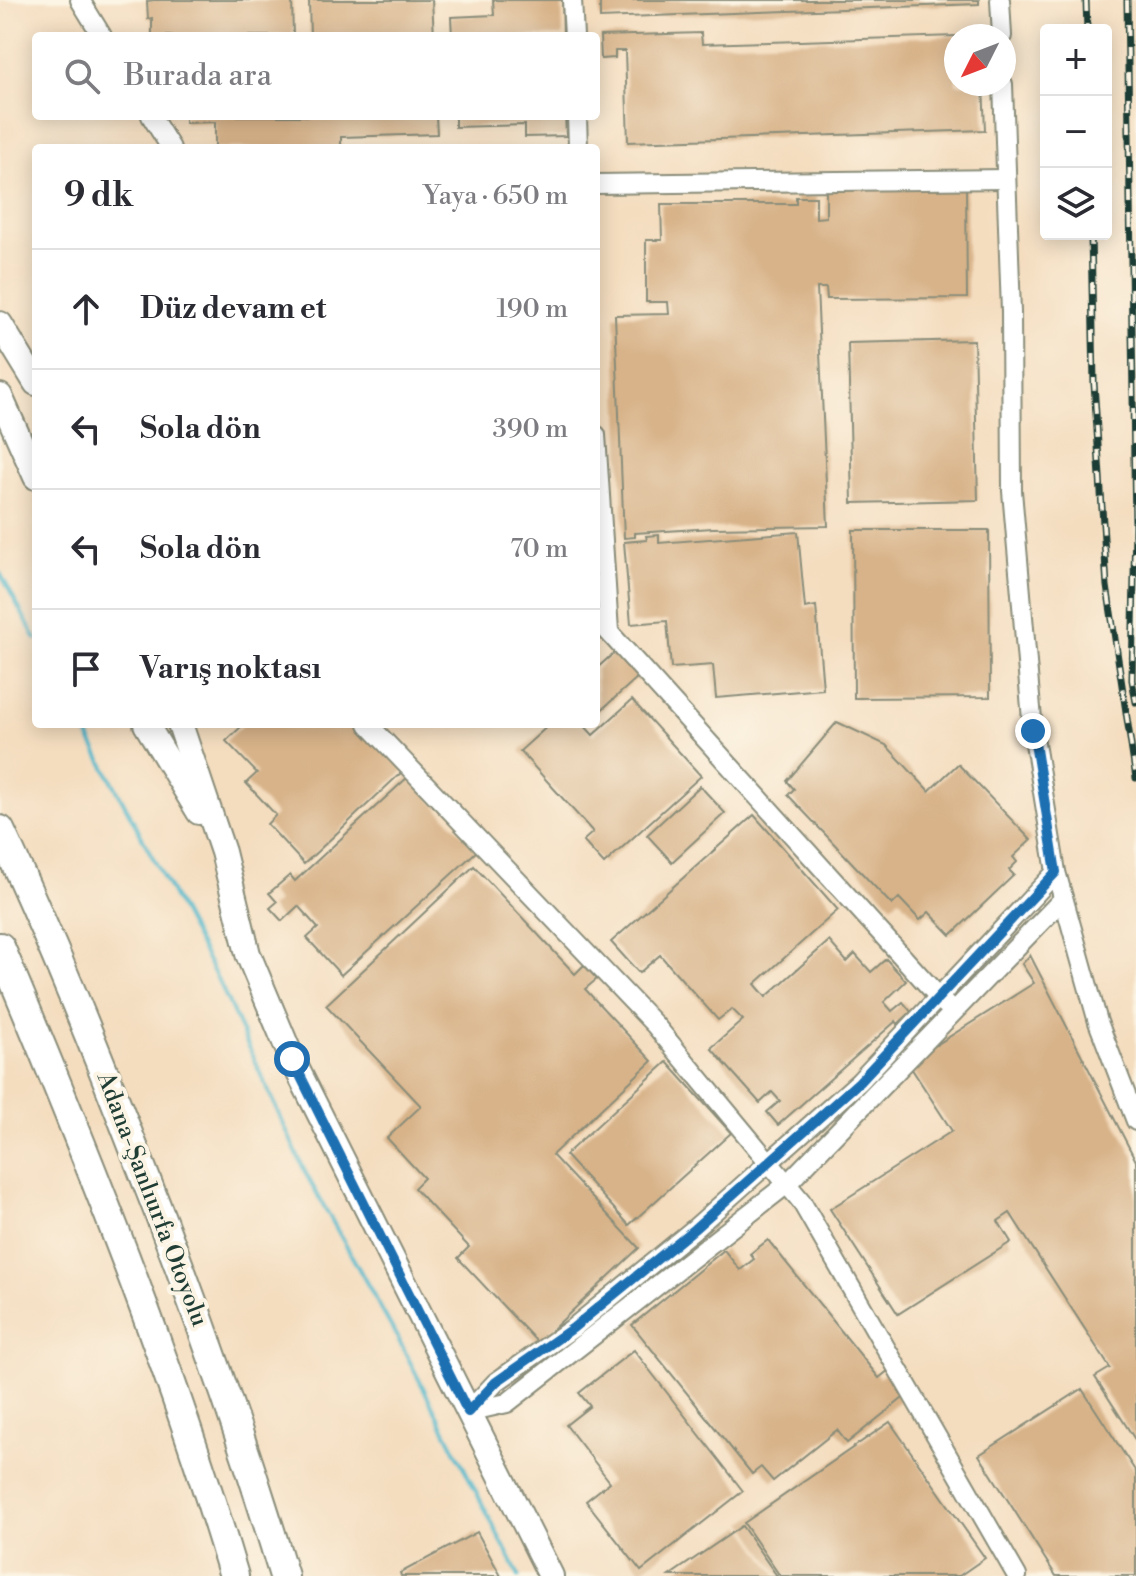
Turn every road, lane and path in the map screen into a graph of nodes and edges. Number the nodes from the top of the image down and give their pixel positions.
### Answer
1 (80, 0) edge
2 (572, 0) edge
3 (1000, 0) edge
4 (1001, 24) edge
5 (100, 32) edge
6 (574, 32) edge
7 (1003, 96) edge
8 (154, 120) edge
9 (577, 120) edge
10 (168, 144) edge
11 (578, 144) edge
12 (1006, 179) junction
13 (600, 184) edge
14 (0, 324) edge
15 (32, 376) edge
16 (0, 396) edge
17 (32, 468) edge
18 (600, 562) edge
19 (602, 625) edge
20 (148, 728) edge
21 (181, 728) edge
22 (372, 728) edge
23 (0, 830) edge
24 (223, 852) junction
25 (1056, 872) junction
26 (1063, 899) junction
27 (0, 947) edge
28 (939, 997) junction
29 (953, 1013) junction
30 (1136, 1121) edge
31 (770, 1163) junction
32 (787, 1184) junction
33 (468, 1412) junction
34 (234, 1576) edge
35 (284, 1576) edge
36 (551, 1576) edge
37 (1017, 1576) edge

1 - 5 street
2 - 6 street
3 - 4 street
7 - 12 street
8 - 10 street
9 - 11 street
12 - 13 street
12 - 25 street
14 - 15 main road
16 - 17 main road
18 - 19 street
19 - 28 street
20 - 24 main road
21 - 24 main road
22 - 31 street
23 - 35 highway, Adana-Şanlıurfa Otoyolu
24 - 33 main road
25 - 26 street
25 - 28 street
26 - 29 street
26 - 30 street
27 - 34 highway, Adana-Şanlıurfa Otoyolu
28 - 29 street
28 - 31 street
29 - 32 street
31 - 32 street
31 - 33 street
32 - 33 street
32 - 37 street
33 - 36 main road

